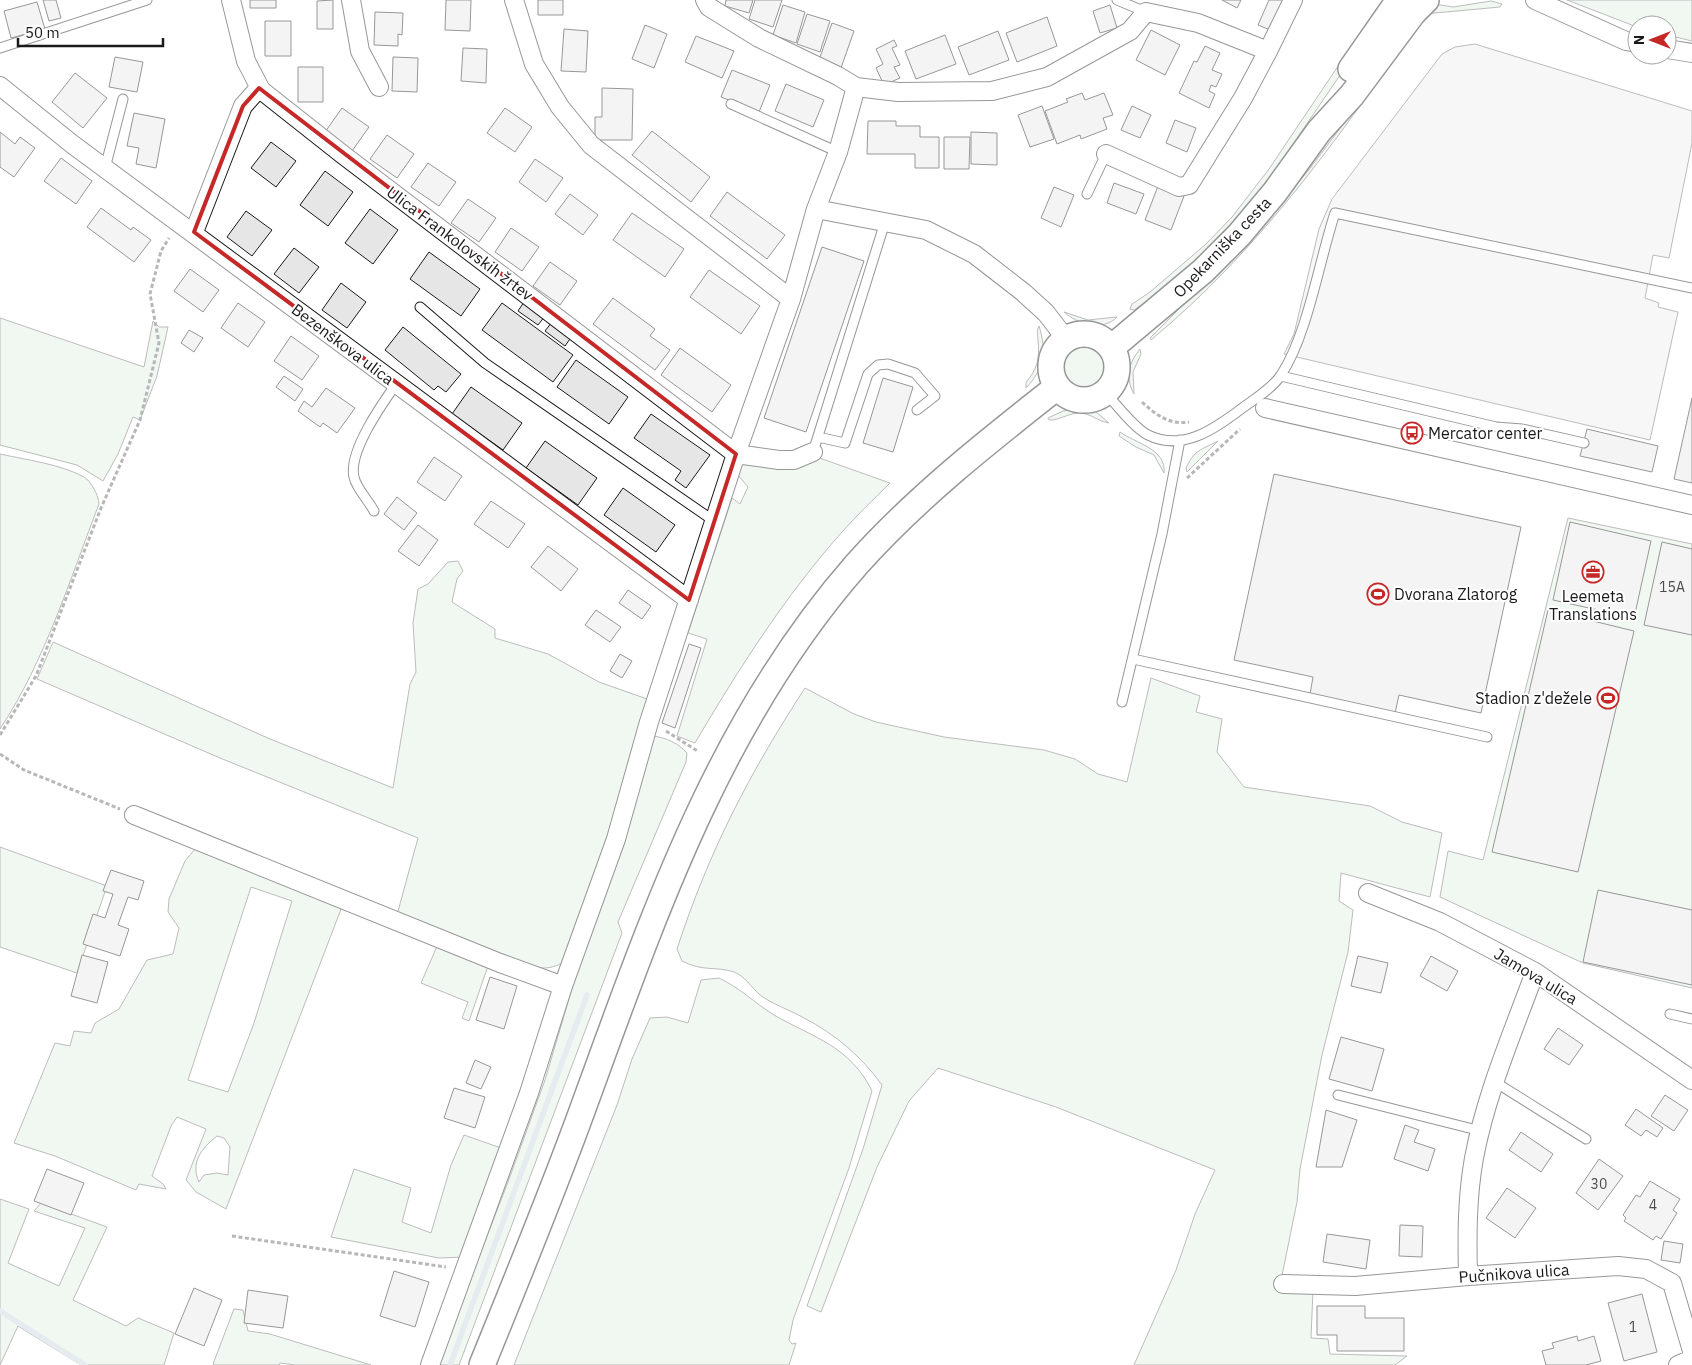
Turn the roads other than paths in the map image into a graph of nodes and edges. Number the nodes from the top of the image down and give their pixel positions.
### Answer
1 (147, 0) edge
2 (232, 0) edge
3 (351, 0) edge
4 (514, 0) edge
5 (705, 0) edge
6 (1117, 0) edge
7 (1293, 0) edge
8 (1399, 0) edge
9 (1426, 0) edge
10 (1535, 0) edge
11 (1146, 6) edge
12 (1627, 41) edge
13 (0, 48) edge
14 (1677, 50) edge
15 (1268, 51) junction
16 (1692, 53) edge
17 (0, 86) edge
18 (379, 87) dead end
19 (856, 87) junction
20 (259, 88) junction
21 (123, 99) dead end
22 (731, 104) dead end
23 (1319, 131) junction
24 (838, 152) junction
25 (1106, 154) joint
26 (105, 168) junction
27 (1087, 194) dead end
28 (816, 210) junction
29 (885, 222) junction
30 (187, 227) junction
31 (1692, 288) edge
32 (791, 299) junction
33 (420, 307) dead end
34 (1066, 339) junction
35 (1111, 348) junction
36 (1281, 376) junction
37 (396, 384) junction
38 (1057, 387) junction
39 (1106, 392) junction
40 (1265, 408) road end
41 (917, 410) dead end
42 (1180, 440) junction
43 (1584, 443) dead end
44 (816, 445) junction
45 (736, 454) junction
46 (1692, 505) edge
47 (374, 510) dead end
48 (714, 521) junction
49 (688, 600) junction
50 (1132, 659) junction
51 (1122, 702) dead end
52 (1487, 737) dead end
53 (134, 814) road end
54 (1368, 893) dead end
55 (1535, 972) junction
56 (563, 986) junction
57 (1670, 1014) dead end
58 (1692, 1019) edge
59 (1692, 1080) edge
60 (1495, 1082) junction
61 (1338, 1095) dead end
62 (1481, 1131) junction
63 (1586, 1139) dead end
64 (1468, 1276) junction
65 (1283, 1284) dead end
66 (1692, 1351) edge
67 (1692, 1358) edge
68 (430, 1365) edge
69 (482, 1365) edge
70 (1678, 1365) edge

1 - 13 lane
2 - 20 street, Ulica Frankolovskih žrtev
3 - 18 street
4 - 32 street
5 - 19 street
6 - 11 lane
7 - 15 street
8 - 23 street
9 - 23 street
10 - 12 street
11 - 15 street
11 - 19 street
14 - 16 street
15 - 25 street
17 - 26 street, Bezenškova ulica
19 - 24 street
20 - 30 street
20 - 45 street, Ulica Frankolovskih žrtev
21 - 26 lane
22 - 24 lane
23 - 35 street, Opekarniška cesta
24 - 28 street
25 - 27 lane
26 - 30 street, Bezenškova ulica
28 - 29 street
28 - 32 street
29 - 34 street
29 - 44 lane
30 - 37 street, Bezenškova ulica
31 - 36 lane
32 - 45 street
33 - 48 lane
34 - 35 street
34 - 38 street
35 - 39 street
36 - 42 lane
36 - 43 lane
37 - 47 lane
37 - 49 street, Bezenškova ulica
38 - 39 street
38 - 69 street
39 - 42 lane
40 - 46 street
41 - 44 lane
42 - 50 lane
44 - 45 street
45 - 48 street
48 - 49 street
49 - 56 street
50 - 51 lane
50 - 52 lane
53 - 56 street
54 - 55 street, Jamova ulica
55 - 59 street, Jamova ulica
55 - 60 street
56 - 68 street
57 - 58 lane
60 - 62 street
60 - 63 lane
61 - 62 lane
62 - 64 street
64 - 65 street, Pučnikova ulica
64 - 66 street, Pučnikova ulica
67 - 70 street

